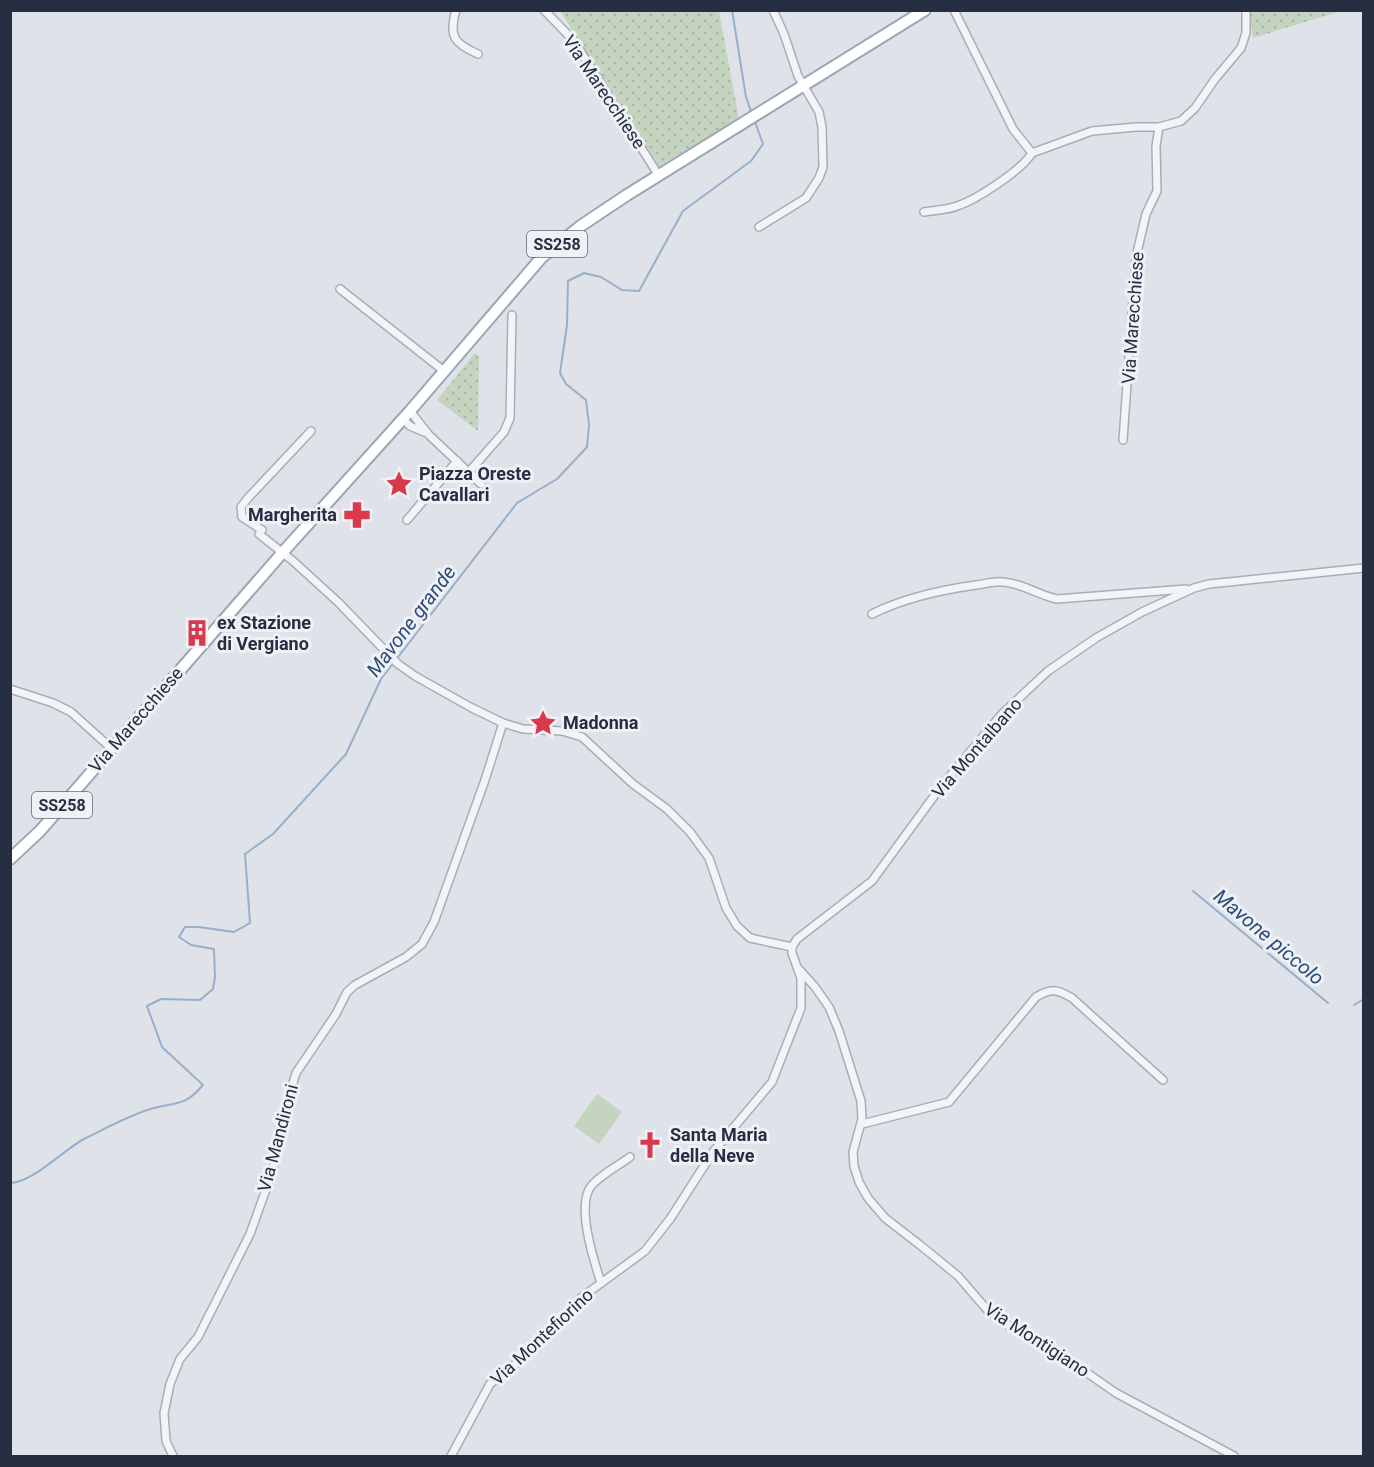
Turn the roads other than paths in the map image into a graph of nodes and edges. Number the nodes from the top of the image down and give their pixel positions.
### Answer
1 (456, 10) edge
2 (544, 10) edge
3 (773, 10) edge
4 (925, 10) edge
5 (954, 10) edge
6 (1245, 10) edge
7 (478, 54) dead end
8 (805, 85) junction
9 (1159, 127) junction
10 (1032, 153) junction
11 (659, 176) junction
12 (924, 212) dead end
13 (759, 227) dead end
14 (340, 289) dead end
15 (512, 315) dead end
16 (444, 371) junction
17 (406, 415) junction
18 (311, 431) dead end
19 (1123, 440) dead end
20 (457, 461) junction
21 (468, 473) junction
22 (481, 484) dead end
23 (407, 520) dead end
24 (283, 552) junction
25 (1364, 568) edge
26 (1194, 588) junction
27 (872, 614) dead end
28 (10, 688) edge
29 (503, 723) junction
30 (112, 748) junction
31 (10, 859) edge
32 (792, 947) junction
33 (797, 967) junction
34 (1163, 1080) dead end
35 (862, 1124) junction
36 (630, 1156) dead end
37 (601, 1282) junction
38 (173, 1456) edge
39 (451, 1456) edge
40 (1234, 1456) edge

1 - 7 street
2 - 11 street, Via Marecchiese
3 - 8 street
4 - 8 main road, Via Marecchiese / SS258
5 - 10 street
6 - 9 street
8 - 11 main road, Via Marecchiese / SS258
8 - 13 street
9 - 10 street
9 - 19 street, Via Marecchiese
10 - 12 street
11 - 16 main road, Via Marecchiese / SS258
14 - 16 street
15 - 21 street
16 - 17 main road, Via Marecchiese / SS258
17 - 20 street
17 - 24 main road, Via Marecchiese / SS258
18 - 24 street
20 - 21 street
20 - 23 street
21 - 22 street
24 - 29 street
24 - 30 main road, Via Marecchiese / SS258
25 - 26 street, Via Montalbano
26 - 27 street, Via Montalbano
26 - 32 street, Via Montalbano
28 - 30 street
29 - 32 street
29 - 38 street, Via Mandironi
30 - 31 main road, Via Marecchiese / SS258
32 - 33 street, Via Montefiorino
33 - 35 street, Via Montigiano
33 - 37 street, Via Montefiorino
34 - 35 street
35 - 40 street, Via Montigiano
36 - 37 street, Via Montefiorino
37 - 39 street, Via Montefiorino

